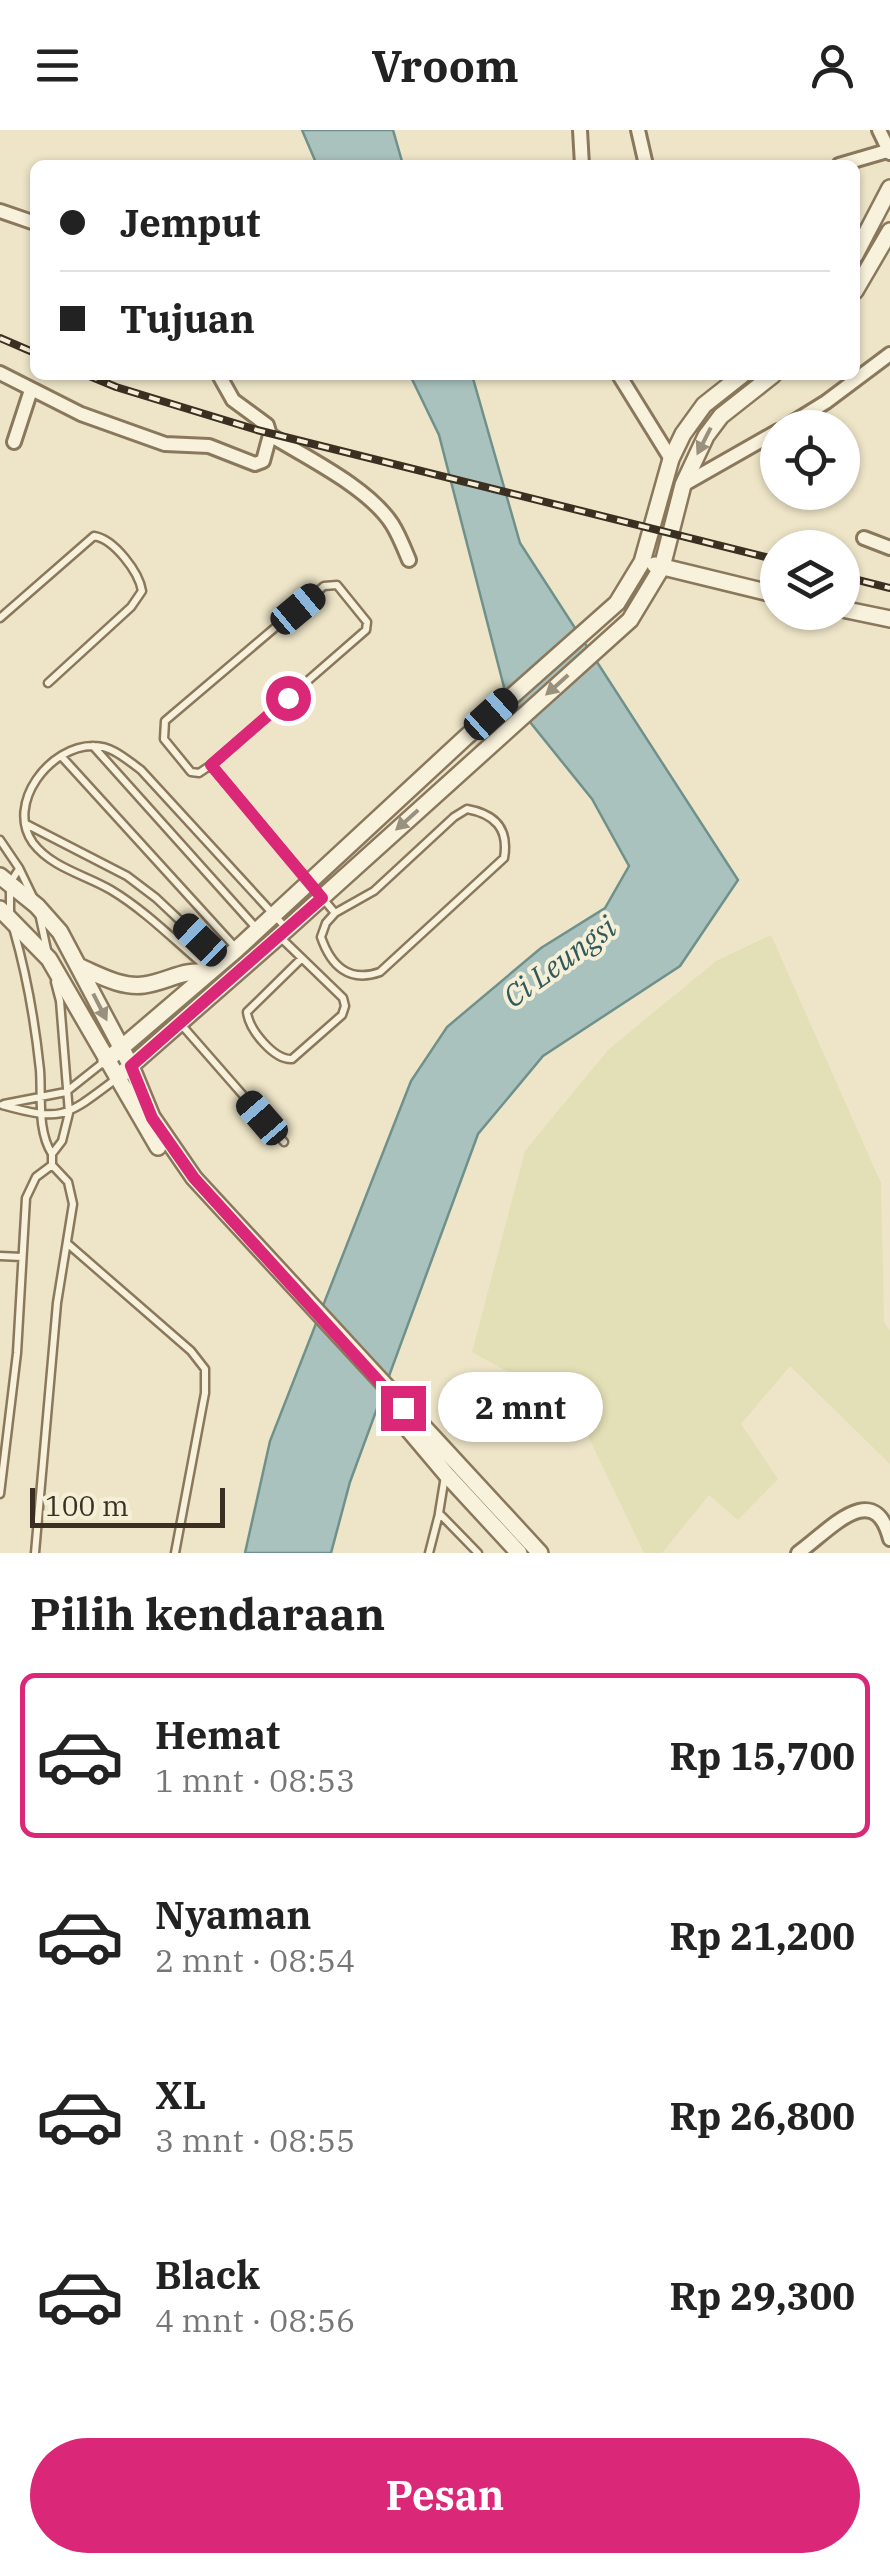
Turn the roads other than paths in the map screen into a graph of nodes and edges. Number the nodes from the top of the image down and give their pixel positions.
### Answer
1 (580, 130) edge
2 (638, 130) edge
3 (878, 130) edge
4 (888, 152) edge
5 (582, 160) edge
6 (645, 160) edge
7 (858, 160) edge
8 (890, 188) edge
9 (0, 210) edge
10 (30, 221) edge
11 (890, 231) edge
12 (860, 245) edge
13 (860, 282) edge
14 (890, 354) edge
15 (0, 372) edge
16 (860, 376) edge
17 (222, 380) edge
18 (622, 380) edge
19 (735, 380) edge
20 (768, 380) edge
21 (855, 380) edge
22 (32, 390) junction
23 (813, 410) edge
24 (270, 434) junction
25 (14, 442) dead end
26 (760, 442) edge
27 (671, 459) junction
28 (683, 485) junction
29 (864, 538) dead end
30 (890, 548) edge
31 (409, 560) dead end
32 (642, 562) junction
33 (662, 567) junction
34 (760, 590) edge
35 (860, 613) edge
36 (0, 618) edge
37 (890, 620) edge
38 (48, 683) dead end
39 (92, 746) junction
40 (62, 757) junction
41 (211, 765) junction
42 (24, 824) junction
43 (0, 840) edge
44 (20, 868) junction
45 (5, 880) edge
46 (309, 883) junction
47 (322, 898) junction
48 (38, 906) junction
49 (5, 912) edge
50 (335, 914) junction
51 (274, 916) junction
52 (258, 930) junction
53 (283, 933) junction
54 (237, 949) junction
55 (302, 958) junction
56 (49, 959) junction
57 (80, 967) junction
58 (214, 969) junction
59 (178, 1022) junction
60 (121, 1048) junction
61 (106, 1061) junction
62 (131, 1066) junction
63 (117, 1078) junction
64 (66, 1092) junction
65 (41, 1095) junction
66 (1, 1105) edge
67 (69, 1113) junction
68 (42, 1116) junction
69 (284, 1142) dead end
70 (52, 1154) junction
71 (52, 1166) junction
72 (68, 1244) junction
73 (0, 1256) edge
74 (22, 1258) junction
75 (299, 1298) junction
76 (399, 1411) junction
77 (446, 1474) junction
78 (0, 1494) edge
79 (440, 1513) junction
80 (890, 1539) edge
81 (35, 1553) edge
82 (175, 1553) edge
83 (429, 1553) edge
84 (478, 1553) edge
85 (519, 1553) edge
86 (539, 1553) edge
87 (798, 1553) edge

1 - 5 street
2 - 6 street
3 - 4 street
4 - 7 street
8 - 12 street
9 - 10 street
11 - 13 street
14 - 16 street
15 - 22 street
17 - 24 street
18 - 27 street
19 - 27 street
20 -> 28 street
21 - 23 street
22 - 24 street
22 - 25 street
24 - 31 street
26 - 28 street
27 - 32 street
28 - 33 street
29 - 30 street
32 - 33 street
32 - 46 street
33 - 34 street
33 -> 47 street
35 - 37 street
36 - 38 lane
39 - 40 lane
39 - 51 lane
39 - 52 lane
40 - 42 lane
40 - 54 lane
41 - 41 lane
41 - 46 lane
42 - 58 lane
42 - 58 lane
43 - 44 lane
44 - 45 lane
44 - 48 lane
45 - 48 street
45 - 49 lane
46 - 47 lane
46 - 51 street
47 - 50 lane
47 - 53 street
48 - 56 lane
48 - 57 street
49 - 56 street
49 - 65 lane
50 - 50 lane
51 - 52 street
51 - 53 lane
52 - 54 street
53 - 55 lane
53 - 59 street
54 - 58 street
55 - 55 lane
56 - 61 street
56 - 64 lane
57 - 58 street
57 -> 60 street
58 - 60 street
59 - 62 street
59 - 69 lane
60 - 61 street
60 - 62 street
61 - 63 street
61 - 64 lane
62 - 63 street
62 - 75 street
63 - 67 lane
63 - 75 street
64 - 65 lane
64 - 67 lane
65 - 66 lane
65 - 68 lane
66 - 68 lane
67 - 68 lane
67 - 70 lane
68 - 70 lane
70 - 71 lane
71 - 72 lane
71 - 74 lane
72 - 81 lane
72 - 82 lane
73 - 74 lane
74 - 78 lane
75 - 76 street
76 - 77 street
76 - 86 street
77 - 79 lane
77 - 85 street
79 - 83 lane
79 - 84 lane
80 - 87 street

